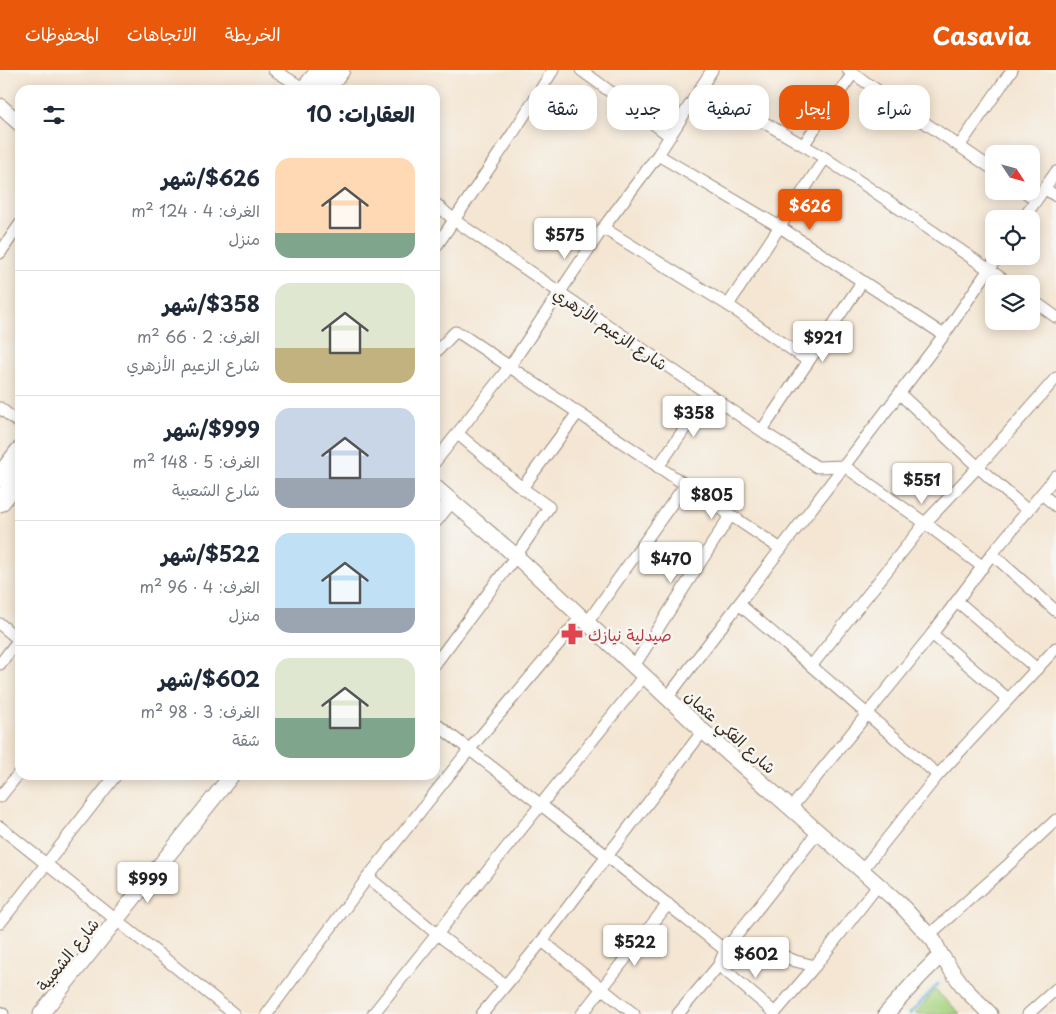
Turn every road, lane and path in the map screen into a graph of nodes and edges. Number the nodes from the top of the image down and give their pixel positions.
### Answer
1 (274, 70) edge
2 (321, 70) edge
3 (340, 70) edge
4 (553, 70) edge
5 (581, 70) edge
6 (712, 70) edge
7 (1011, 71) edge
8 (850, 72) edge
9 (298, 85) edge
10 (310, 85) edge
11 (329, 85) edge
12 (703, 85) edge
13 (0, 106) edge
14 (689, 106) edge
15 (15, 120) edge
16 (769, 124) edge
17 (670, 136) junction
18 (804, 144) junction
19 (960, 145) junction
20 (658, 155) junction
21 (825, 158) junction
22 (985, 163) edge
23 (1056, 172) edge
24 (1044, 188) junction
25 (1040, 193) edge
26 (1056, 196) edge
27 (1035, 200) edge
28 (440, 207) edge
29 (1029, 210) edge
30 (454, 220) junction
31 (780, 227) junction
32 (603, 228) junction
33 (15, 230) edge
34 (440, 241) edge
35 (2, 246) edge
36 (992, 265) edge
37 (990, 269) junction
38 (998, 275) edge
39 (862, 282) junction
40 (558, 292) junction
41 (728, 305) junction
42 (1040, 305) edge
43 (1056, 317) edge
44 (944, 336) junction
45 (440, 348) edge
46 (808, 361) junction
47 (510, 366) junction
48 (1056, 378) edge
49 (900, 394) junction
50 (708, 395) junction
51 (0, 408) edge
52 (577, 414) junction
53 (15, 420) edge
54 (762, 430) junction
55 (458, 434) junction
56 (440, 456) edge
57 (15, 458) edge
58 (844, 466) junction
59 (658, 467) junction
60 (978, 467) junction
61 (1056, 476) edge
62 (0, 477) edge
63 (15, 483) edge
64 (685, 485) junction
65 (522, 488) junction
66 (440, 491) edge
67 (1042, 494) junction
68 (451, 500) junction
69 (0, 502) edge
70 (1056, 506) edge
71 (1028, 510) junction
72 (440, 514) edge
73 (730, 516) junction
74 (925, 523) junction
75 (781, 550) junction
76 (992, 554) junction
77 (516, 556) junction
78 (983, 567) junction
79 (957, 601) junction
80 (739, 604) junction
81 (1056, 611) edge
82 (584, 620) junction
83 (0, 624) edge
84 (932, 634) junction
85 (15, 635) edge
86 (15, 645) edge
87 (1056, 648) edge
88 (440, 657) edge
89 (0, 664) edge
90 (812, 665) junction
91 (1037, 669) junction
92 (639, 671) junction
93 (667, 698) junction
94 (1008, 699) junction
95 (868, 714) junction
96 (440, 727) edge
97 (703, 731) junction
98 (469, 750) junction
99 (938, 776) junction
100 (15, 778) edge
101 (112, 780) edge
102 (228, 780) edge
103 (0, 797) edge
104 (541, 804) junction
105 (791, 808) junction
106 (1056, 820) edge
107 (0, 828) edge
108 (818, 832) junction
109 (607, 856) junction
110 (46, 865) junction
111 (862, 870) junction
112 (368, 876) junction
113 (878, 885) junction
114 (668, 904) junction
115 (115, 921) junction
116 (0, 923) edge
117 (437, 934) junction
118 (929, 935) junction
119 (542, 941) junction
120 (725, 950) junction
121 (941, 955) junction
122 (719, 965) junction
123 (815, 966) junction
124 (505, 985) junction
125 (602, 988) junction
126 (1056, 989) edge
127 (774, 1013) edge
128 (41, 1014) edge
129 (234, 1014) edge
130 (267, 1014) edge
131 (373, 1014) edge
132 (482, 1014) edge
133 (582, 1014) edge
134 (634, 1014) edge
135 (678, 1014) edge
136 (886, 1014) edge
137 (990, 1014) edge
138 (1028, 1014) edge

1 - 9 street
2 - 10 main road
3 - 11 main road
4 - 30 street
5 - 17 street
6 - 12 street
7 - 19 street
8 - 18 street
8 - 19 street
13 - 15 street
14 - 17 street
16 - 18 street
17 - 20 street
18 - 21 street
19 - 22 street
20 - 31 street
20 - 32 street
21 - 31 street
21 - 37 street
23 - 24 street
24 - 25 street
24 - 26 street
27 - 29 street
28 - 30 street, شارع الزعيم الأزهري
30 - 34 street
30 - 40 street, شارع الزعيم الأزهري
31 - 39 street
31 - 41 street
32 - 40 street
32 - 41 street
33 - 35 street
36 - 37 street
37 - 38 street
37 - 44 street
39 - 44 street
39 - 46 street
40 - 47 street
40 - 50 street, شارع الزعيم الأزهري
41 - 46 street
42 - 43 street
44 - 49 street
45 - 47 street
46 - 54 street
47 - 52 street
47 - 55 street
48 - 60 street
49 - 58 street
49 - 60 street
50 - 54 street, شارع الزعيم الأزهري
50 - 59 street
51 - 53 street
52 - 59 street
52 - 65 street
54 - 58 street, شارع الزعيم الأزهري
55 - 56 street
55 - 65 street
57 - 62 main road
58 - 74 street
58 - 75 street
59 - 64 street
60 - 71 street
60 - 74 street
61 - 67 street
63 - 69 main road
64 - 73 street
64 - 82 street
65 - 77 street
66 - 68 street, شارع الفكي عثمان
67 - 70 street
67 - 71 street
68 - 72 street
68 - 77 street, شارع الفكي عثمان
71 - 76 street
73 - 75 street
73 - 92 street
74 - 78 street
74 - 90 street
75 - 80 street
76 - 78 street
76 - 81 street
77 - 82 street, شارع الفكي عثمان
77 - 88 street
78 - 79 street
79 - 84 street
79 - 91 street
80 - 90 street
80 - 93 street
82 - 92 street, شارع الفكي عثمان
82 - 98 street
83 - 85 street
84 - 94 street
84 - 95 street
86 - 89 street
87 - 91 street
90 - 95 street
91 - 94 street
92 - 93 street, شارع الفكي عثمان
92 - 104 street
93 - 97 street, شارع الفكي عثمان
94 - 99 street
95 - 99 street
95 - 105 street
96 - 98 street
97 - 105 street, شارع الفكي عثمان
97 - 109 street
98 - 104 street
98 - 112 street
99 - 111 street
100 - 103 street
101 - 110 street
102 - 115 street, شارع الشعبية
104 - 109 street
104 - 117 street
105 - 108 street, شارع الفكي عثمان
106 - 118 street
107 - 110 street
108 - 111 street, شارع الفكي عثمان
108 - 120 street
109 - 114 street
109 - 119 street
110 - 115 street
110 - 116 street
111 - 113 street, شارع الفكي عثمان
112 - 117 street
112 - 130 street
113 - 118 street, شارع الفكي عثمان
113 - 123 street
114 - 120 street
114 - 125 street
115 - 128 street, شارع الشعبية
115 - 129 street
117 - 124 street
117 - 131 street
118 - 121 street, شارع الفكي عثمان
119 - 124 street
119 - 125 street
120 - 122 street
120 - 123 street
121 - 136 street
121 - 137 street, شارع الفكي عثمان
122 - 127 street
122 - 135 street
123 - 127 street
124 - 132 street
125 - 133 street
125 - 134 street
126 - 138 street

